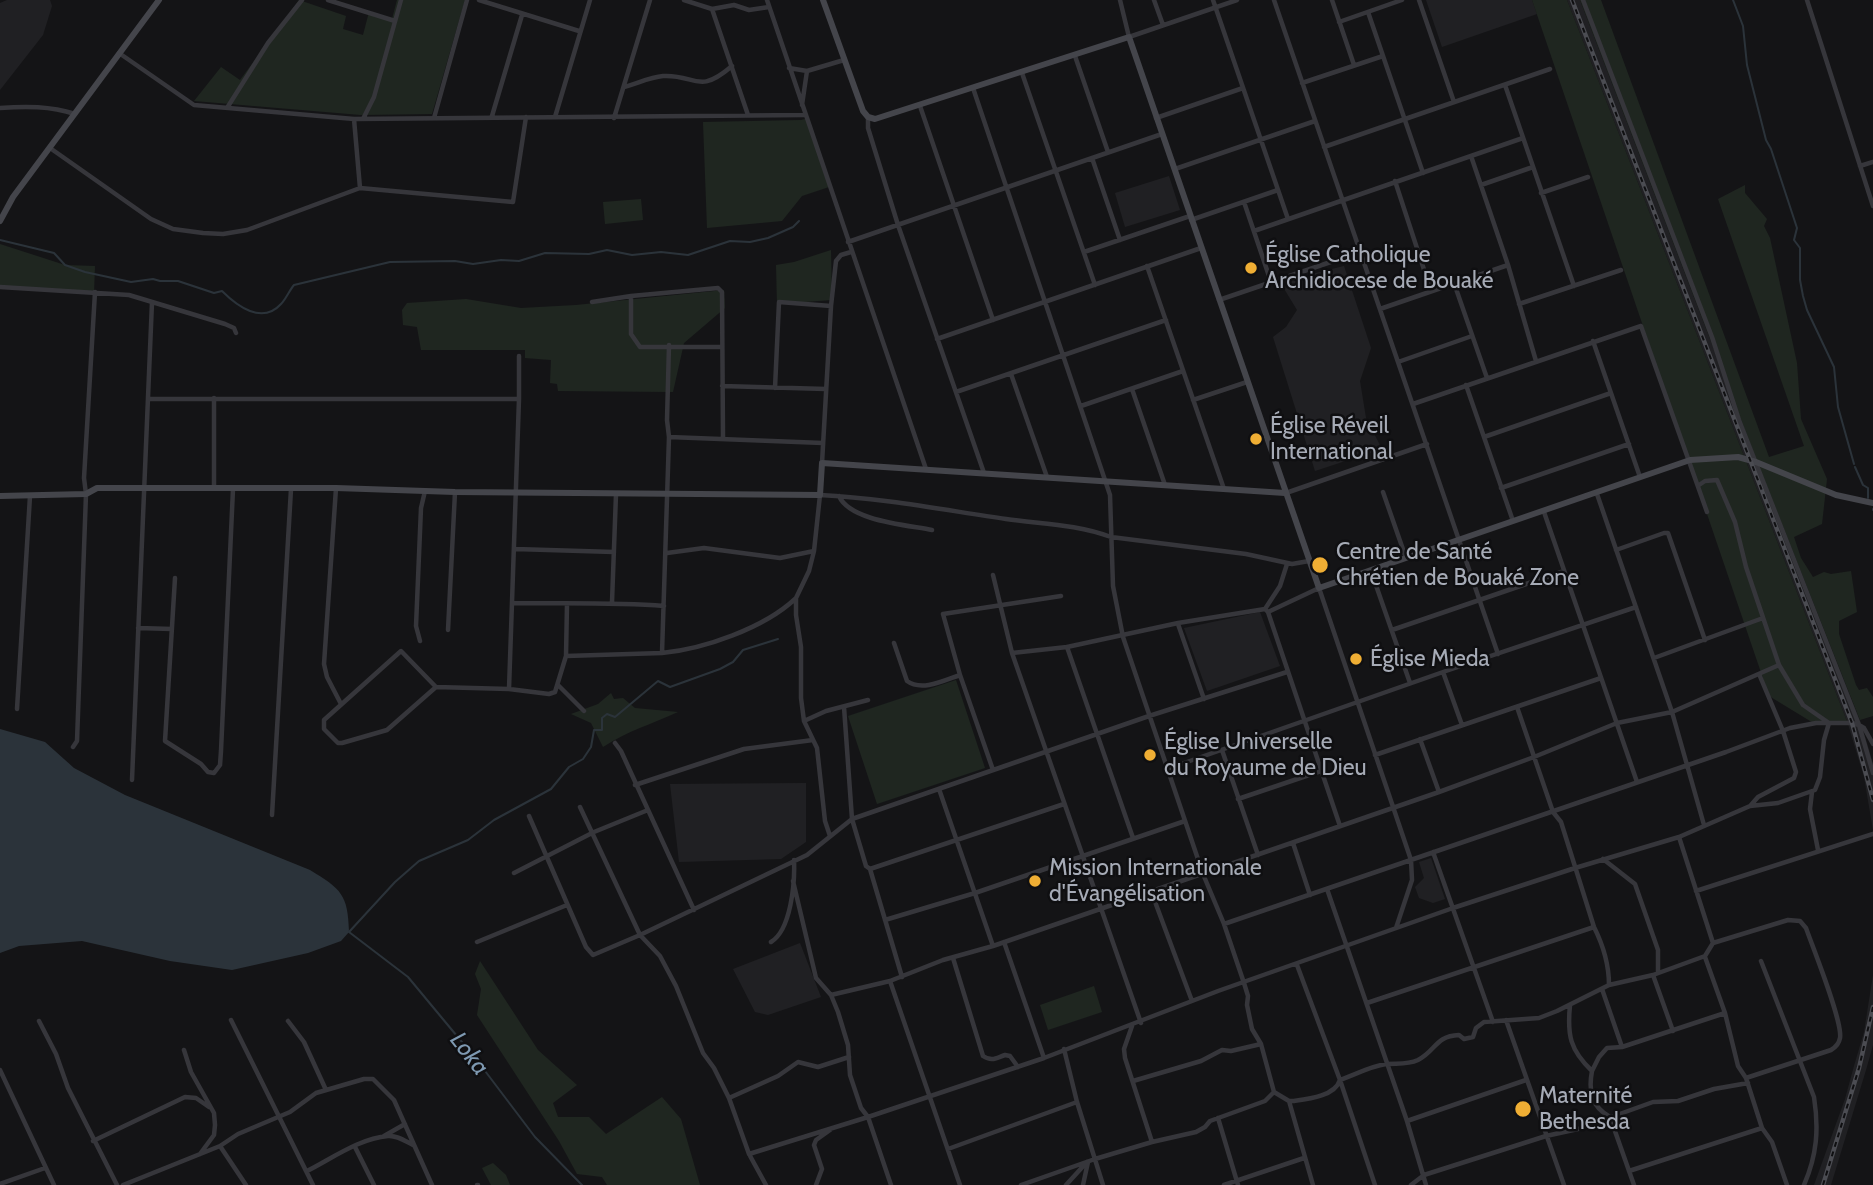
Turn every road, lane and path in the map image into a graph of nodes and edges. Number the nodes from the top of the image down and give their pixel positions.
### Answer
1 (159, 0) edge
2 (302, 0) edge
3 (328, 0) edge
4 (401, 0) edge
5 (467, 0) edge
6 (479, 0) edge
7 (590, 0) edge
8 (650, 0) edge
9 (684, 0) edge
10 (766, 0) edge
11 (823, 0) edge
12 (1120, 0) edge
13 (1154, 0) edge
14 (1213, 0) edge
15 (1237, 0) edge
16 (1274, 0) edge
17 (1332, 0) edge
18 (1402, 0) edge
19 (1419, 0) edge
20 (1583, 0) edge
21 (1807, 0) edge
22 (733, 3) edge
23 (769, 7) junction
24 (1216, 7) junction
25 (712, 9) junction
26 (1368, 12) junction
27 (522, 15) junction
28 (395, 21) junction
29 (1339, 22) junction
30 (1163, 25) junction
31 (579, 31) junction
32 (1129, 37) junction
33 (119, 53) junction
34 (1383, 55) junction
35 (1075, 56) junction
36 (844, 60) junction
37 (1354, 65) junction
38 (732, 66) junction
39 (789, 68) junction
40 (1549, 69) dead end
41 (807, 71) junction
42 (1022, 73) junction
43 (1302, 83) junction
44 (1504, 85) junction
45 (624, 87) junction
46 (973, 88) junction
47 (1243, 88) junction
48 (1454, 102) junction
49 (920, 106) junction
50 (0, 108) edge
51 (227, 108) junction
52 (802, 108) junction
53 (75, 114) junction
54 (748, 115) junction
55 (804, 115) junction
56 (492, 116) junction
57 (526, 117) junction
58 (555, 117) junction
59 (868, 117) junction
60 (434, 118) junction
61 (614, 118) junction
62 (1156, 118) junction
63 (354, 119) junction
64 (363, 119) junction
65 (1405, 119) junction
66 (1315, 121) junction
67 (1162, 134) junction
68 (1523, 138) junction
69 (1261, 140) junction
70 (1324, 147) junction
71 (50, 148) junction
72 (1108, 152) junction
73 (1471, 156) junction
74 (1092, 158) junction
75 (1873, 162) edge
76 (1860, 166) junction
77 (1533, 167) junction
78 (1056, 170) junction
79 (1174, 170) junction
80 (1423, 173) junction
81 (1588, 177) dead end
82 (1395, 181) junction
83 (1481, 185) junction
84 (360, 188) junction
85 (1006, 188) junction
86 (1279, 190) junction
87 (1542, 193) junction
88 (1342, 199) junction
89 (1244, 202) junction
90 (953, 206) junction
91 (1873, 206) edge
92 (1191, 218) junction
93 (1288, 219) junction
94 (0, 221) edge
95 (898, 225) junction
96 (1254, 231) junction
97 (1120, 240) junction
98 (848, 242) junction
99 (1201, 248) junction
100 (1360, 251) junction
101 (851, 252) junction
102 (1084, 253) junction
103 (1508, 265) junction
104 (1147, 266) junction
105 (1621, 270) dead end
106 (1271, 282) junction
107 (1454, 284) junction
108 (1095, 285) junction
109 (1574, 286) junction
110 (0, 287) edge
111 (1432, 291) junction
112 (95, 292) junction
113 (631, 296) junction
114 (1219, 300) junction
115 (152, 302) junction
116 (592, 302) dead end
117 (1045, 302) junction
118 (1520, 304) junction
119 (831, 306) junction
120 (1380, 309) junction
121 (993, 320) junction
122 (1166, 320) junction
123 (236, 333) dead end
124 (1472, 336) junction
125 (937, 339) junction
126 (1593, 341) junction
127 (669, 345) junction
128 (722, 346) junction
129 (519, 356) dead end
130 (1063, 356) junction
131 (1536, 361) junction
132 (1398, 362) junction
133 (1183, 371) junction
134 (1011, 374) junction
135 (1487, 378) junction
136 (1247, 382) junction
137 (1466, 385) junction
138 (722, 386) junction
139 (775, 388) junction
140 (826, 389) junction
141 (1132, 389) junction
142 (956, 392) junction
143 (1611, 393) junction
144 (214, 398) junction
145 (149, 399) junction
146 (519, 399) junction
147 (1193, 400) junction
148 (1413, 404) junction
149 (1081, 406) junction
150 (669, 437) junction
151 (1484, 437) junction
152 (723, 438) junction
153 (823, 443) junction
154 (1427, 444) junction
155 (1629, 444) junction
156 (1690, 460) junction
157 (1756, 462) junction
158 (822, 463) junction
159 (926, 469) junction
160 (984, 473) junction
161 (1047, 477) junction
162 (1640, 478) junction
163 (1104, 481) junction
164 (1165, 485) junction
165 (1699, 485) junction
166 (214, 488) junction
167 (291, 488) junction
168 (336, 488) junction
169 (1501, 488) junction
170 (233, 489) junction
171 (1224, 489) junction
172 (144, 490) junction
173 (425, 491) junction
174 (455, 492) junction
175 (517, 492) junction
176 (1383, 492) dead end
177 (1285, 493) junction
178 (86, 494) junction
179 (615, 494) junction
180 (668, 494) junction
181 (1597, 494) junction
182 (820, 495) junction
183 (0, 496) edge
184 (30, 496) junction
185 (839, 496) junction
186 (1873, 503) edge
187 (1544, 512) junction
188 (1707, 512) dead end
189 (1513, 522) junction
190 (932, 530) dead end
191 (1111, 537) junction
192 (1460, 541) junction
193 (515, 550) junction
194 (1616, 550) junction
195 (814, 551) junction
196 (614, 552) junction
197 (667, 553) junction
198 (1407, 559) junction
199 (1309, 561) junction
200 (1287, 564) junction
201 (1371, 570) junction
202 (1564, 570) junction
203 (993, 575) dead end
204 (175, 578) dead end
205 (1319, 588) junction
206 (1061, 596) dead end
207 (796, 598) junction
208 (1480, 600) junction
209 (612, 602) junction
210 (514, 603) junction
211 (567, 604) junction
212 (999, 604) junction
213 (664, 606) junction
214 (1636, 607) junction
215 (1267, 610) junction
216 (1763, 618) junction
217 (1178, 624) junction
218 (1583, 627) junction
219 (138, 628) junction
220 (172, 629) junction
221 (448, 630) dead end
222 (1392, 630) junction
223 (1124, 636) junction
224 (420, 640) dead end
225 (1705, 640) junction
226 (894, 643) dead end
227 (1068, 647) junction
228 (662, 653) junction
229 (1012, 653) junction
230 (1498, 654) junction
231 (566, 656) junction
232 (1654, 658) junction
233 (1779, 665) junction
234 (1287, 671) junction
235 (1443, 672) junction
236 (1759, 674) junction
237 (960, 676) junction
238 (1601, 678) junction
239 (1410, 683) junction
240 (558, 685) junction
241 (436, 687) junction
242 (509, 689) junction
243 (1204, 699) junction
244 (868, 700) dead end
245 (1357, 702) junction
246 (341, 704) junction
247 (844, 707) junction
248 (1517, 707) junction
249 (18, 709) dead end
250 (584, 711) dead end
251 (1672, 712) junction
252 (1149, 716) junction
253 (804, 721) junction
254 (1304, 721) junction
255 (1617, 723) junction
256 (1829, 723) junction
257 (1462, 725) junction
258 (1859, 725) junction
259 (1783, 731) junction
260 (1098, 734) junction
261 (1420, 739) junction
262 (813, 740) junction
263 (615, 743) dead end
264 (1873, 744) edge
265 (73, 747) dead end
266 (1222, 750) junction
267 (1046, 752) junction
268 (1375, 755) junction
269 (1534, 757) junction
270 (1686, 766) junction
271 (1167, 769) junction
272 (993, 770) junction
273 (1321, 771) junction
274 (1873, 773) edge
275 (132, 780) dead end
276 (1637, 782) junction
277 (635, 785) junction
278 (939, 789) junction
279 (1439, 792) junction
280 (1812, 792) junction
281 (1238, 799) junction
282 (1064, 804) junction
283 (1751, 806) junction
284 (580, 807) dead end
285 (1394, 808) junction
286 (648, 810) junction
287 (1553, 811) junction
288 (272, 814) dead end
289 (529, 816) dead end
290 (852, 820) junction
291 (1185, 821) junction
292 (1704, 825) junction
293 (1340, 826) junction
294 (594, 832) junction
295 (1873, 834) edge
296 (830, 836) junction
297 (1679, 836) junction
298 (1133, 838) junction
299 (957, 841) junction
300 (1293, 843) junction
301 (1818, 850) junction
302 (1433, 852) junction
303 (1258, 855) junction
304 (1082, 856) junction
305 (546, 858) junction
306 (1603, 859) junction
307 (794, 860) junction
308 (1412, 860) junction
309 (1575, 868) junction
310 (870, 869) junction
311 (514, 873) dead end
312 (1203, 874) junction
313 (793, 881) junction
314 (1327, 889) junction
315 (1152, 891) junction
316 (1696, 891) junction
317 (975, 893) junction
318 (1311, 895) junction
319 (567, 905) junction
320 (1453, 908) junction
321 (1100, 909) junction
322 (694, 910) junction
323 (884, 920) junction
324 (1224, 924) junction
325 (1594, 926) junction
326 (1396, 928) junction
327 (640, 935) junction
328 (477, 942) dead end
329 (771, 942) dead end
330 (1004, 942) junction
331 (1713, 943) junction
332 (993, 946) junction
333 (1347, 946) junction
334 (1705, 956) junction
335 (953, 958) junction
336 (1761, 961) dead end
337 (1297, 965) junction
338 (1473, 967) junction
339 (1655, 974) junction
340 (902, 977) junction
341 (890, 981) junction
342 (1244, 983) junction
343 (1609, 985) junction
344 (1602, 989) junction
345 (831, 995) junction
346 (1192, 1001) junction
347 (1367, 1003) junction
348 (1570, 1004) junction
349 (1725, 1013) junction
350 (231, 1020) dead end
351 (1506, 1020) junction
352 (38, 1021) dead end
353 (288, 1021) dead end
354 (1493, 1022) junction
355 (1141, 1023) junction
356 (1132, 1025) junction
357 (1672, 1031) junction
358 (1261, 1044) junction
359 (1622, 1047) junction
360 (1064, 1049) junction
361 (184, 1050) dead end
362 (849, 1057) junction
363 (1044, 1058) junction
364 (1800, 1060) junction
365 (1387, 1064) junction
366 (1018, 1067) junction
367 (0, 1070) edge
368 (1592, 1072) junction
369 (1340, 1080) junction
370 (1527, 1080) junction
371 (1133, 1081) junction
372 (1747, 1081) junction
373 (198, 1086) junction
374 (326, 1090) junction
375 (1274, 1092) junction
376 (929, 1096) junction
377 (185, 1097) junction
378 (729, 1098) junction
379 (1289, 1101) junction
380 (1077, 1102) junction
381 (209, 1107) junction
382 (868, 1117) junction
383 (1610, 1117) junction
384 (278, 1118) junction
385 (1218, 1118) junction
386 (1407, 1121) junction
387 (405, 1124) junction
388 (833, 1128) junction
389 (1762, 1128) junction
390 (1546, 1136) junction
391 (380, 1138) junction
392 (93, 1141) junction
393 (1152, 1142) junction
394 (414, 1145) junction
395 (220, 1146) junction
396 (355, 1147) junction
397 (948, 1149) junction
398 (749, 1154) junction
399 (200, 1155) junction
400 (1304, 1158) junction
401 (1095, 1159) junction
402 (1088, 1161) junction
403 (45, 1168) junction
404 (307, 1171) junction
405 (1629, 1171) junction
406 (1424, 1174) junction
407 (1238, 1183) edge
408 (0, 1184) edge
409 (54, 1185) edge
410 (117, 1185) edge
411 (123, 1185) edge
412 (246, 1185) edge
413 (313, 1185) edge
414 (374, 1185) edge
415 (432, 1185) edge
416 (766, 1185) edge
417 (816, 1185) edge
418 (891, 1185) edge
419 (960, 1185) edge
420 (1021, 1185) edge
421 (1066, 1185) edge
422 (1083, 1185) edge
423 (1103, 1185) edge
424 (1224, 1185) edge
425 (1313, 1185) edge
426 (1375, 1185) edge
427 (1411, 1185) edge
428 (1426, 1185) edge
429 (1564, 1185) edge
430 (1633, 1185) edge
431 (1787, 1185) edge
432 (1804, 1185) edge

1 - 33 street
2 - 51 street
3 - 28 street
4 - 28 street
5 - 60 street
6 - 27 street
7 - 31 street
8 - 45 street
9 - 25 street
10 - 23 street
11 - 36 street
12 - 32 street
13 - 30 street
14 - 24 street
15 - 24 street
16 - 43 street
17 - 29 street
18 - 26 street
19 - 48 street
20 - 157 street
21 - 76 street
22 - 23 street
22 - 25 street
23 - 39 street
24 - 30 street
24 - 47 street
25 - 38 street
26 - 29 street
26 - 34 street
27 - 31 street
27 - 56 street
28 - 64 street
29 - 37 street
30 - 32 street
31 - 58 street
32 - 35 street
32 - 62 street
33 - 51 street
33 - 53 street
34 - 37 street
34 - 65 street
35 - 42 street
35 - 72 street
36 - 41 street
36 - 59 street
37 - 43 street
38 - 45 street
38 - 54 street
39 - 41 street
39 - 52 street
40 - 44 street
41 - 52 street
42 - 46 street
42 - 78 street
43 - 66 street
44 - 48 street
44 - 68 street
45 - 61 street
46 - 49 street
46 - 85 street
47 - 62 street
47 - 69 street
48 - 65 street
49 - 59 street
49 - 90 street
50 - 53 street
51 - 63 street
52 - 55 street
53 - 71 street
54 - 55 street
54 - 61 street
55 - 98 street
56 - 57 street
56 - 60 street
57 - 58 street
57 - 84 street
58 - 61 street
59 - 95 street
60 - 64 street
62 - 67 street
63 - 64 street
63 - 84 street
65 - 70 street
65 - 80 street
66 - 69 street
66 - 70 street
67 - 72 street
67 - 79 street
68 - 73 street
68 - 77 street
69 - 79 street
69 - 86 street
70 - 88 street
71 - 84 street
71 - 94 street
72 - 74 street
73 - 80 street
73 - 83 street
74 - 78 street
74 - 97 street
75 - 76 street
76 - 91 street
77 - 83 street
77 - 87 street
78 - 85 street
78 - 102 street
79 - 92 street
80 - 82 street
81 - 87 street
82 - 88 street
82 - 111 street
83 - 103 street
85 - 90 street
85 - 117 street
86 - 89 street
86 - 93 street
87 - 109 street
88 - 93 street
88 - 100 street
89 - 92 street
89 - 96 street
90 - 95 street
90 - 121 street
92 - 97 street
92 - 99 street
93 - 96 street
95 - 98 street
95 - 125 street
96 - 106 street
97 - 102 street
98 - 101 street
99 - 104 street
99 - 114 street
100 - 106 street
100 - 120 street
101 - 119 street
101 - 159 street
102 - 108 street
103 - 107 street
103 - 118 street
104 - 108 street
104 - 122 street
105 - 109 street
106 - 114 street
107 - 111 street
107 - 124 street
108 - 117 street
109 - 118 street
110 - 112 street
111 - 120 street
112 - 115 street
112 - 178 street
113 - 116 street
113 - 127 street
113 - 128 street
114 - 136 street
115 - 123 street
115 - 145 street
117 - 121 street
117 - 130 street
118 - 131 street
119 - 139 street
119 - 140 street
120 - 132 street
121 - 125 street
122 - 130 street
122 - 133 street
124 - 132 street
124 - 135 street
125 - 142 street
126 - 131 street
126 - 143 street
126 - 156 street
127 - 128 street
127 - 150 street
128 - 138 street
129 - 146 street
130 - 134 street
130 - 149 street
131 - 135 street
132 - 148 street
133 - 141 street
133 - 147 street
134 - 142 street
134 - 161 street
135 - 137 street
136 - 147 street
136 - 177 street
137 - 148 street
137 - 151 street
138 - 139 street
138 - 152 street
139 - 140 street
140 - 153 street
141 - 149 street
141 - 164 street
142 - 160 street
143 - 151 street
143 - 155 street
144 - 145 street
144 - 146 street
144 - 166 street
145 - 172 street
146 - 175 street
147 - 171 street
148 - 154 street
149 - 163 street
150 - 152 street
150 - 180 street
151 - 169 street
152 - 153 street
153 - 158 street
154 - 177 street
154 - 192 street
155 - 162 street
155 - 169 street
156 - 157 street
156 - 162 street
156 - 165 street
157 - 186 street
157 - 258 street
158 - 159 street
158 - 182 street
159 - 160 street
160 - 161 street
161 - 163 street
162 - 181 street
163 - 164 street
163 - 191 street
164 - 171 street
165 - 188 street
165 - 216 street
166 - 170 street
166 - 172 street
167 - 168 street
167 - 170 street
167 - 288 street
168 - 173 street
168 - 246 street
169 - 189 street
170 - 220 street
171 - 177 street
172 - 178 street
172 - 219 street
173 - 174 street
173 - 224 street
174 - 175 street
174 - 221 street
175 - 179 street
175 - 193 street
176 - 198 street
177 - 199 street
178 - 184 street
178 - 265 street
179 - 180 street
179 - 196 street
180 - 182 street
180 - 197 street
181 - 187 street
181 - 194 street
182 - 185 street
182 - 195 street
183 - 184 street
184 - 249 street
185 - 190 street
185 - 191 street
187 - 189 street
187 - 202 street
189 - 192 street
191 - 200 street
191 - 223 street
192 - 198 street
192 - 208 street
193 - 196 street
193 - 210 street
194 - 214 street
194 - 225 street
195 - 197 street
195 - 207 street
196 - 209 street
197 - 213 street
198 - 201 street
199 - 200 street
199 - 205 street
200 - 215 street
201 - 205 street
201 - 222 street
202 - 208 street
202 - 218 street
203 - 212 street
204 - 220 street
205 - 215 street
205 - 245 street
206 - 212 street
207 - 228 street
207 - 253 street
208 - 222 street
208 - 230 street
209 - 211 street
209 - 213 street
210 - 211 street
210 - 242 street
211 - 231 street
212 - 229 street
212 - 237 street
213 - 228 street
214 - 218 street
214 - 232 street
215 - 217 street
215 - 234 street
216 - 225 street
216 - 233 street
217 - 223 street
217 - 243 street
218 - 230 street
218 - 238 street
219 - 220 street
219 - 275 street
222 - 239 street
223 - 227 street
223 - 252 street
225 - 232 street
226 - 237 street
227 - 229 street
227 - 260 street
228 - 231 street
229 - 267 street
230 - 235 street
231 - 240 street
232 - 251 street
233 - 236 street
233 - 256 street
234 - 243 street
234 - 254 street
235 - 239 street
235 - 257 street
236 - 251 street
236 - 259 street
237 - 272 street
238 - 248 street
238 - 255 street
239 - 245 street
240 - 242 street
240 - 250 street
241 - 242 street
241 - 246 street
241 - 246 street
243 - 252 street
244 - 247 street
245 - 254 street
245 - 268 street
247 - 253 street
247 - 290 street
248 - 257 street
248 - 269 street
251 - 255 street
251 - 270 street
252 - 260 street
252 - 271 street
253 - 262 street
254 - 266 street
254 - 273 street
255 - 269 street
255 - 276 street
256 - 258 street
256 - 259 street
256 - 280 street
257 - 261 street
258 - 264 street
258 - 274 street
259 - 270 street
259 - 283 street
260 - 267 street
260 - 298 street
261 - 268 street
261 - 279 street
262 - 277 street
262 - 296 street
263 - 277 street
266 - 271 street
266 - 281 street
267 - 272 street
267 - 282 street
268 - 285 street
269 - 279 street
269 - 287 street
270 - 276 street
270 - 292 street
271 - 291 street
272 - 278 street
273 - 281 street
273 - 293 street
276 - 287 street
277 - 286 street
278 - 290 street
278 - 299 street
279 - 285 street
280 - 283 street
280 - 301 street
281 - 303 street
282 - 299 street
282 - 304 street
283 - 292 street
284 - 294 street
285 - 293 street
285 - 308 street
286 - 294 street
286 - 322 street
287 - 302 street
287 - 309 street
289 - 305 street
290 - 296 street
290 - 310 street
291 - 298 street
291 - 312 street
292 - 297 street
293 - 300 street
294 - 305 street
294 - 327 street
295 - 301 street
296 - 307 street
297 - 306 street
297 - 316 street
298 - 304 street
299 - 310 street
299 - 317 street
300 - 303 street
300 - 318 street
301 - 316 street
302 - 308 street
302 - 320 street
303 - 312 street
304 - 317 street
304 - 321 street
305 - 311 street
305 - 319 street
306 - 309 street
306 - 339 street
307 - 313 street
307 - 322 street
308 - 314 street
308 - 326 street
309 - 320 street
309 - 325 street
310 - 323 street
312 - 315 street
312 - 324 street
313 - 329 street
313 - 345 street
314 - 318 street
314 - 333 street
315 - 321 street
315 - 346 street
316 - 331 street
317 - 323 street
317 - 332 street
318 - 324 street
319 - 327 street
319 - 328 street
320 - 326 street
320 - 338 street
321 - 330 street
321 - 355 street
322 - 327 street
323 - 340 street
324 - 342 street
325 - 338 street
325 - 343 street
326 - 333 street
327 - 378 street
330 - 332 street
330 - 363 street
331 - 334 street
331 - 364 street
332 - 335 street
333 - 337 street
333 - 347 street
334 - 339 street
334 - 349 street
335 - 340 street
335 - 366 street
336 - 364 street
337 - 342 street
337 - 369 street
338 - 347 street
338 - 354 street
339 - 343 street
339 - 357 street
340 - 341 street
341 - 345 street
341 - 376 street
342 - 346 street
342 - 358 street
343 - 344 street
344 - 348 street
344 - 359 street
345 - 362 street
346 - 355 street
347 - 365 street
348 - 351 street
348 - 368 street
349 - 357 street
349 - 372 street
350 - 384 street
351 - 354 street
351 - 370 street
352 - 392 street
353 - 374 street
354 - 365 street
355 - 356 street
356 - 360 street
356 - 371 street
357 - 359 street
358 - 371 street
358 - 375 street
359 - 368 street
360 - 363 street
360 - 380 street
361 - 373 street
362 - 378 street
362 - 382 street
363 - 366 street
364 - 372 street
364 - 432 street
365 - 369 street
365 - 386 street
366 - 376 street
367 - 403 street
368 - 383 street
369 - 379 street
369 - 426 street
370 - 386 street
370 - 390 street
371 - 393 street
372 - 383 street
372 - 389 street
373 - 377 street
373 - 381 street
374 - 384 street
374 - 387 street
375 - 379 street
375 - 385 street
376 - 382 street
376 - 397 street
377 - 381 street
377 - 392 street
378 - 398 street
379 - 400 street
380 - 397 street
380 - 401 street
381 - 399 street
382 - 388 street
382 - 418 street
383 - 390 street
383 - 405 street
384 - 395 street
384 - 404 street
385 - 393 street
385 - 407 street
386 - 406 street
387 - 391 street
387 - 394 street
388 - 398 street
388 - 417 street
389 - 405 street
389 - 431 street
390 - 406 street
390 - 429 street
391 - 394 street
391 - 396 street
392 - 410 street
393 - 401 street
394 - 415 street
395 - 399 street
395 - 412 street
396 - 404 street
396 - 414 street
397 - 419 street
398 - 416 street
399 - 411 street
400 - 407 street
400 - 425 street
401 - 402 street
401 - 423 street
402 - 420 street
402 - 421 street
402 - 422 street
403 - 408 street
403 - 409 street
404 - 413 street
405 - 430 street
406 - 427 street
406 - 428 street
407 - 424 street

